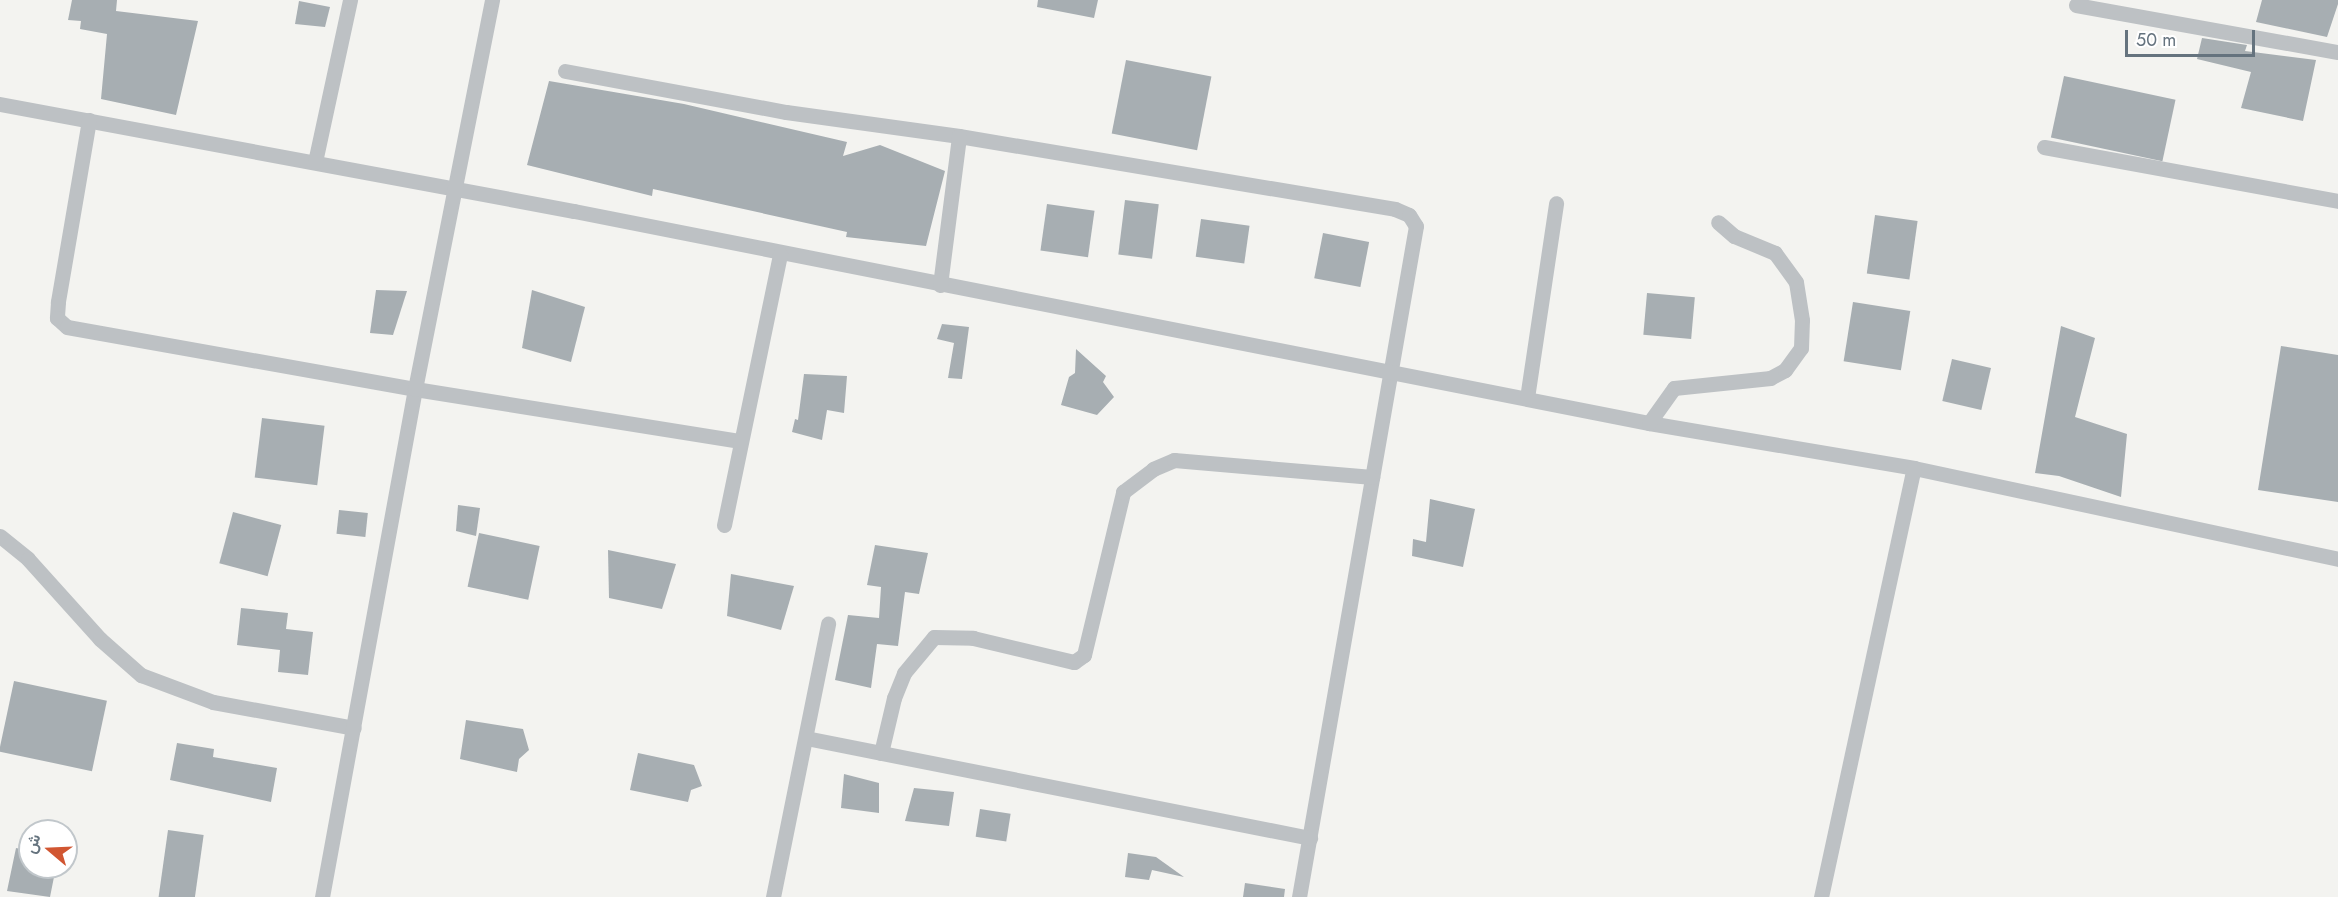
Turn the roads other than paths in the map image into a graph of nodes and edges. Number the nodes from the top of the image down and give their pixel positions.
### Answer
1 (350, 0) edge
2 (492, 0) edge
3 (2076, 4) dead end
4 (2338, 51) edge
5 (565, 71) dead end
6 (0, 104) edge
7 (89, 120) junction
8 (959, 136) junction
9 (2044, 147) dead end
10 (315, 162) junction
11 (456, 188) junction
12 (2338, 201) edge
13 (1556, 203) dead end
14 (1718, 222) dead end
15 (780, 254) junction
16 (939, 285) junction
17 (1390, 371) junction
18 (415, 389) junction
19 (1527, 398) junction
20 (1649, 423) junction
21 (739, 441) junction
22 (1914, 468) junction
23 (1372, 477) junction
24 (724, 525) dead end
25 (0, 536) edge
26 (2338, 559) edge
27 (828, 623) dead end
28 (354, 728) junction
29 (806, 738) junction
30 (881, 753) junction
31 (1310, 838) junction
32 (321, 897) edge
33 (773, 897) edge
34 (1299, 897) edge
35 (1821, 897) edge

1 - 10 street
2 - 11 street
3 - 4 street
5 - 8 street
6 - 7 street
7 - 10 street
7 - 18 street
8 - 16 street
8 - 17 street
9 - 12 street
10 - 11 street
11 - 15 street
11 - 18 street
13 - 19 street
14 - 20 street
15 - 16 street
15 - 21 street
16 - 17 street
17 - 19 street
17 - 23 street
18 - 21 street
18 - 28 street
19 - 20 street
20 - 22 street
21 - 24 street
22 - 26 street
22 - 35 street
23 - 30 street
23 - 31 street
25 - 28 street
27 - 29 street
28 - 32 street
29 - 30 street
29 - 33 street
30 - 31 street
31 - 34 street

